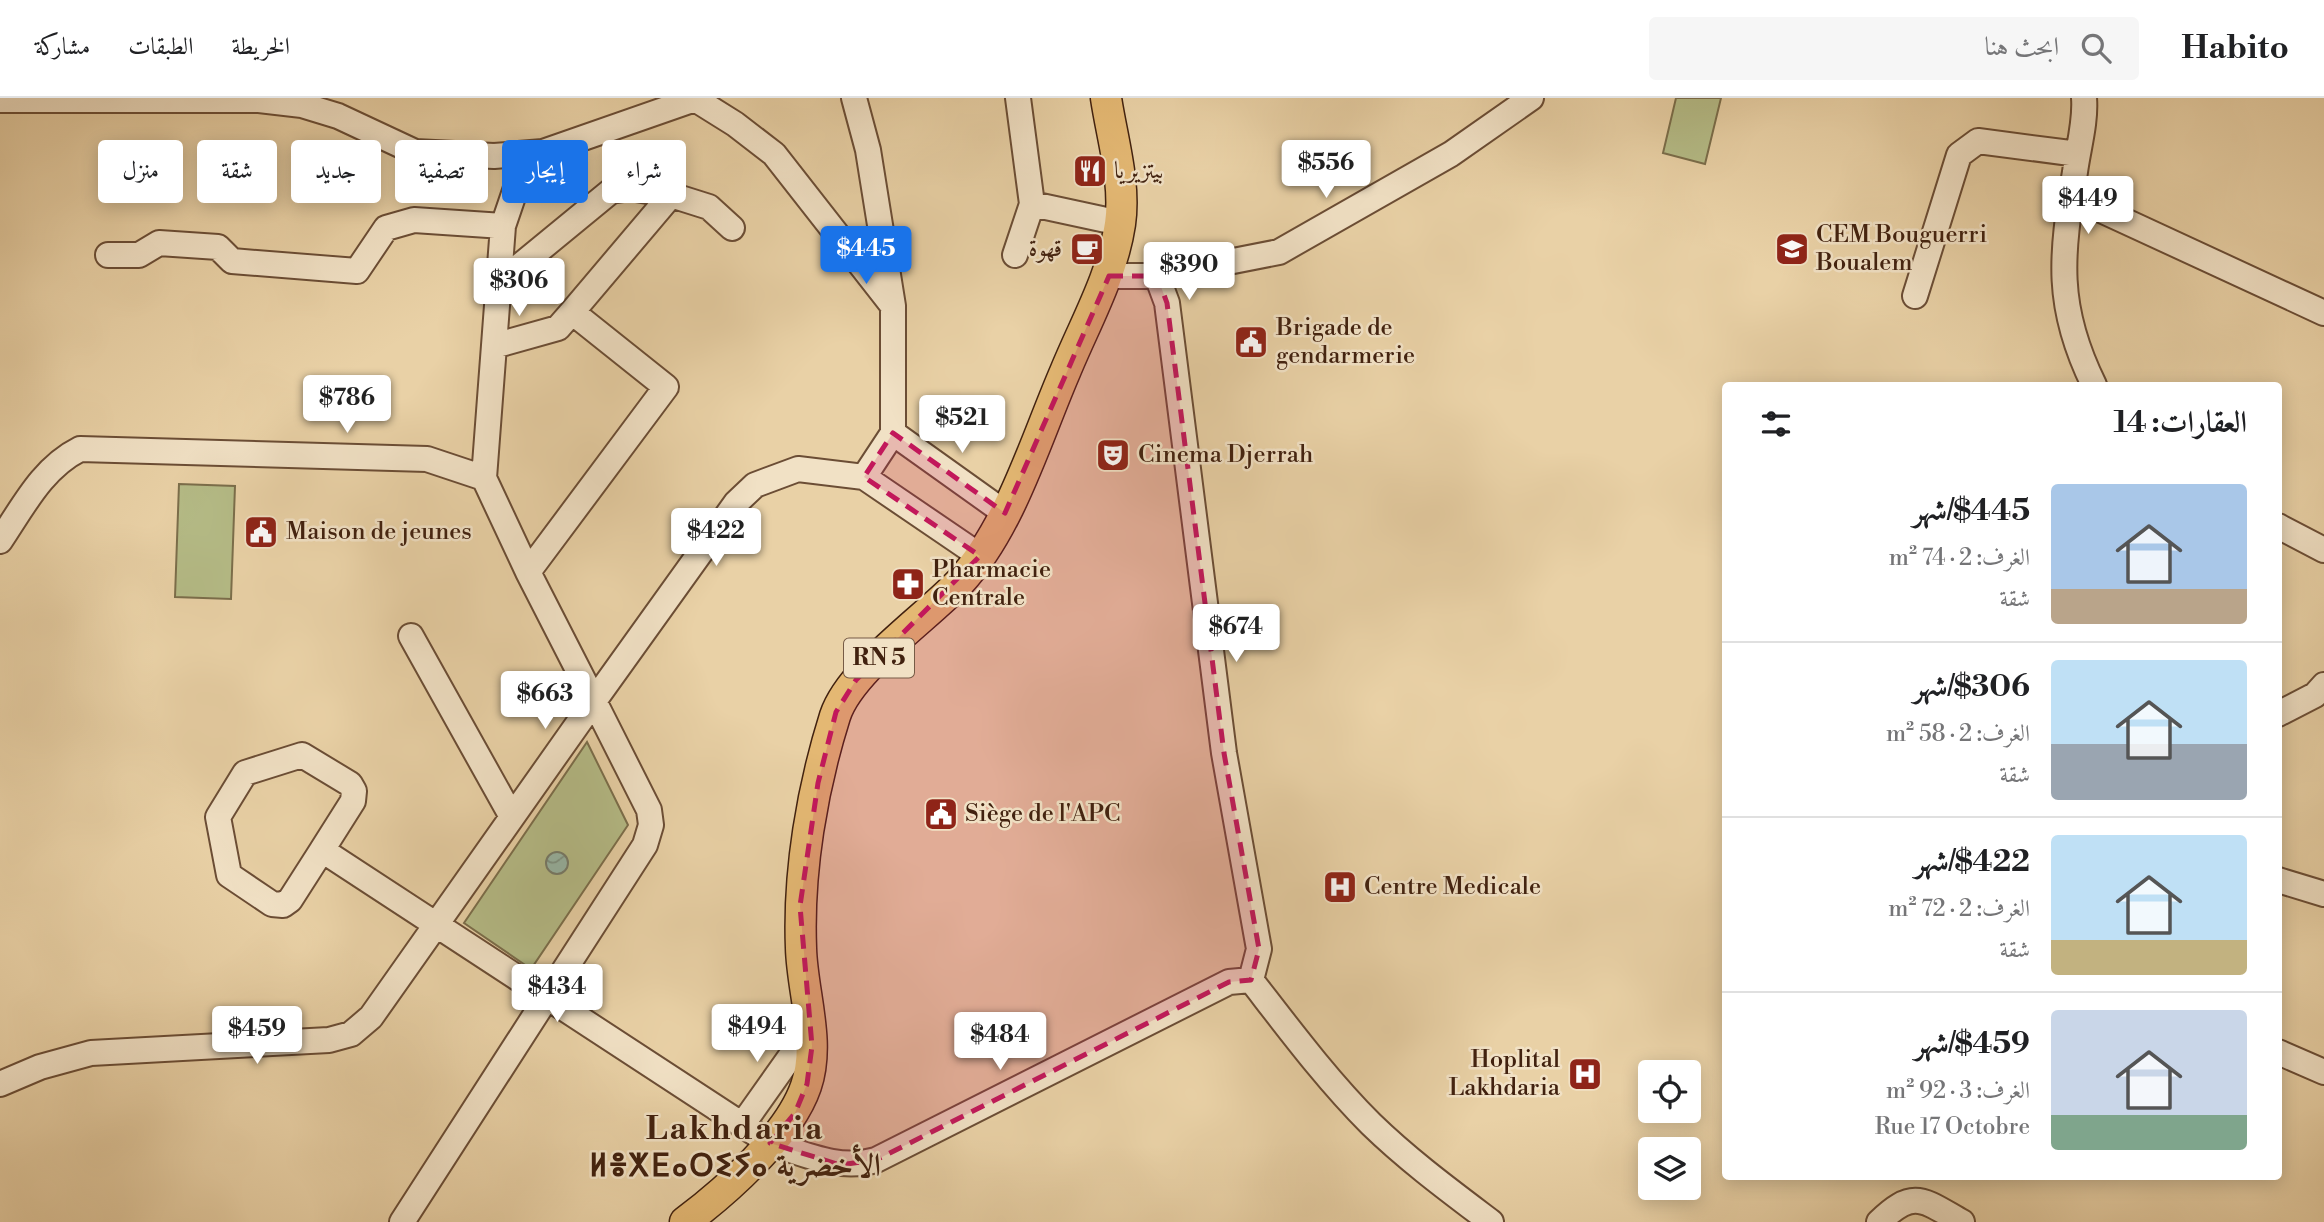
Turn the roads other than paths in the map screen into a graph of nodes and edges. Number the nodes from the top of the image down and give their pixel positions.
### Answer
1 (695, 98) edge
2 (854, 98) edge
3 (1018, 98) edge
4 (1106, 98) edge
5 (1531, 98) edge
6 (2084, 98) edge
7 (0, 100) edge
8 (576, 140) edge
9 (2078, 154) junction
10 (502, 155) edge
11 (2072, 186) junction
12 (602, 198) edge
13 (686, 200) edge
14 (511, 203) edge
15 (664, 203) edge
16 (1032, 204) junction
17 (1120, 223) junction
18 (503, 226) junction
19 (732, 228) dead end
20 (108, 255) dead end
21 (1015, 255) dead end
22 (1109, 276) junction
23 (1157, 276) junction
24 (499, 283) junction
25 (1915, 296) dead end
26 (892, 306) junction
27 (572, 312) junction
28 (2324, 313) edge
29 (494, 346) junction
30 (2093, 382) edge
31 (893, 433) junction
32 (864, 477) junction
33 (484, 478) junction
34 (1005, 513) junction
35 (2282, 528) edge
36 (0, 541) edge
37 (2324, 550) edge
38 (980, 556) junction
39 (528, 572) junction
40 (411, 636) dead end
41 (2321, 692) edge
42 (594, 701) junction
43 (2282, 712) edge
44 (512, 817) junction
45 (322, 850) junction
46 (2282, 881) edge
47 (2324, 894) edge
48 (435, 927) junction
49 (1251, 980) junction
50 (546, 999) junction
51 (810, 1029) junction
52 (2282, 1054) edge
53 (2324, 1072) edge
54 (0, 1084) edge
55 (742, 1125) junction
56 (770, 1143) junction
57 (402, 1222) edge
58 (685, 1222) edge
59 (1491, 1222) edge
60 (1879, 1222) edge
61 (1962, 1222) edge

1 - 8 street
1 - 26 street
2 - 26 street
3 - 16 street
4 - 17 main road, RN 5
5 - 23 street
6 - 9 street
7 - 10 street
9 - 11 street
9 - 25 street
11 - 28 street
11 - 30 street
12 - 24 street
13 - 19 street
14 - 18 street
15 - 27 street
16 - 17 street
16 - 21 street
17 - 22 main road, RN 5
18 - 20 street
18 - 24 street
22 - 23 street
22 - 34 main road, RN 5
23 - 49 street
24 - 29 street
26 - 31 street
27 - 29 street
27 - 39 street
29 - 33 street
31 - 32 street
31 - 34 street
32 - 38 street
32 - 42 street
33 - 36 street
33 - 39 street
34 - 38 main road, RN 5
35 - 37 street
38 - 51 main road, RN 5
39 - 42 street
40 - 44 street
41 - 43 street
42 - 44 street
42 - 50 street
44 - 48 street
45 - 45 street
45 - 48 street
46 - 47 street
48 - 50 street
48 - 54 street
49 - 56 street
49 - 59 street
50 - 55 street
50 - 57 street
51 - 55 street
51 - 56 main road, RN 5
52 - 53 street
55 - 56 street
56 - 58 main road, RN 5
60 - 61 street

